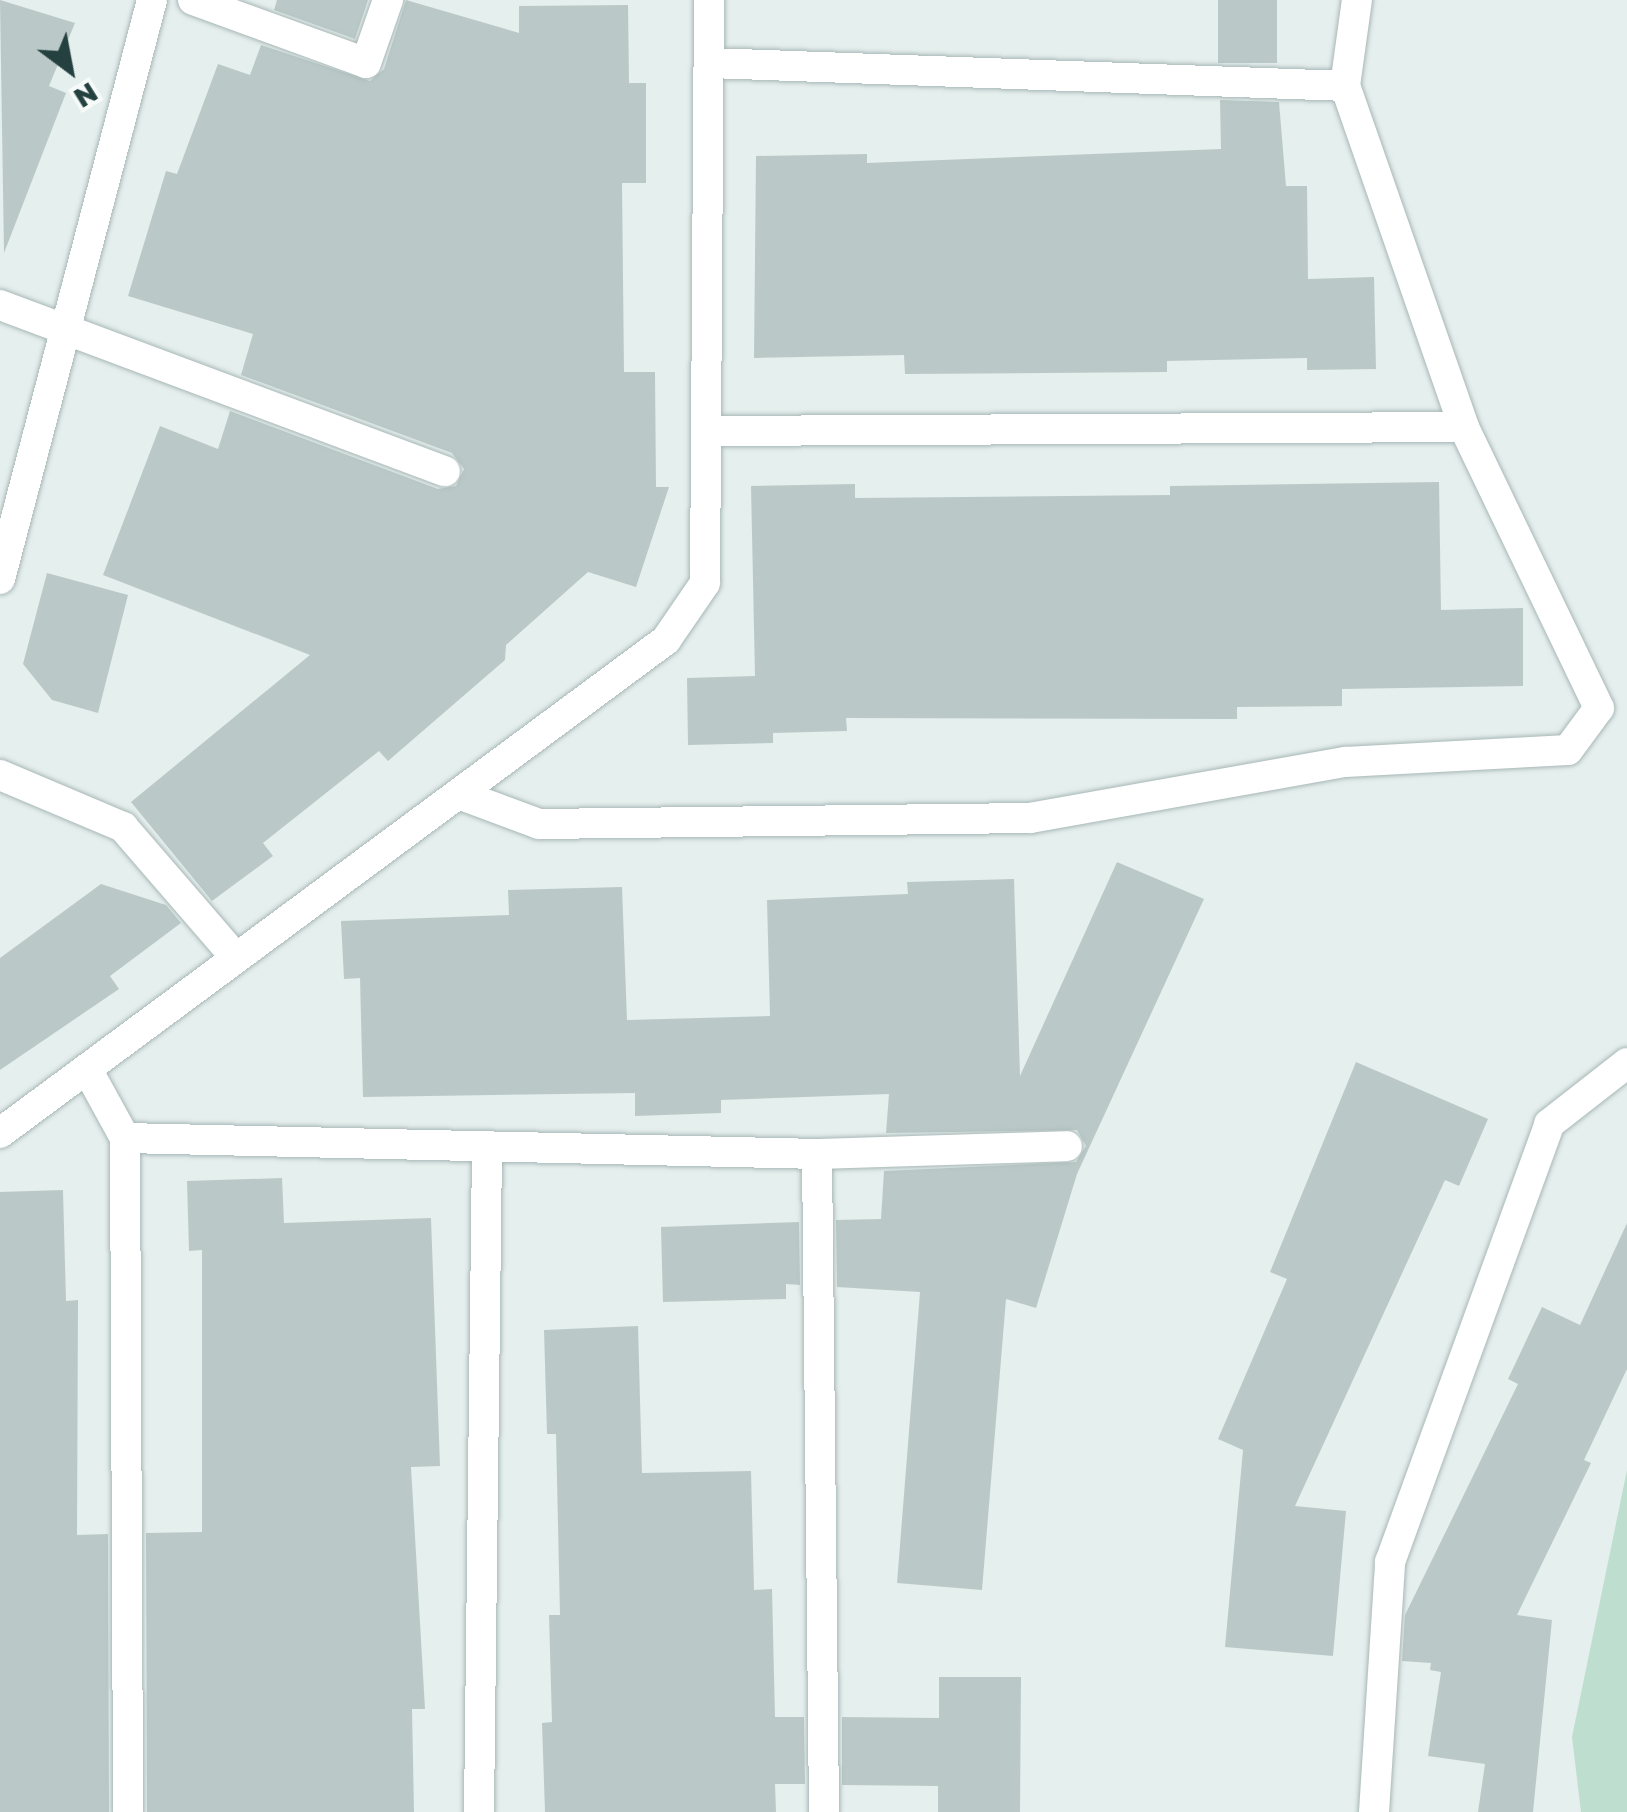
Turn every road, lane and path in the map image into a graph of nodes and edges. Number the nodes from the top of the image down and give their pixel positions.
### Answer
1 (152, 0) edge
2 (193, 0) edge
3 (388, 0) edge
4 (709, 0) edge
5 (1357, 0) edge
6 (710, 63) junction
7 (1345, 86) junction
8 (0, 305) edge
9 (68, 330) junction
10 (1464, 427) junction
11 (706, 431) junction
12 (446, 471) dead end
13 (0, 579) edge
14 (0, 776) edge
15 (461, 796) junction
16 (236, 958) junction
17 (1627, 1063) edge
18 (87, 1068) junction
19 (0, 1133) edge
20 (124, 1138) junction
21 (1067, 1146) dead end
22 (487, 1148) junction
23 (817, 1154) junction
24 (128, 1812) edge
25 (479, 1812) edge
26 (824, 1812) edge
27 (1374, 1812) edge

1 - 9 street
2 - 3 street
4 - 6 street
5 - 7 street
6 - 7 street
6 - 11 street
7 - 10 street
8 - 9 street
9 - 12 street
9 - 13 street
10 - 11 street
10 - 15 street
11 - 15 street
14 - 16 street
15 - 16 street
16 - 18 street
17 - 27 street
18 - 19 street
18 - 20 street
20 - 22 street
20 - 24 street
21 - 23 street
22 - 23 street
22 - 25 street
23 - 26 street

